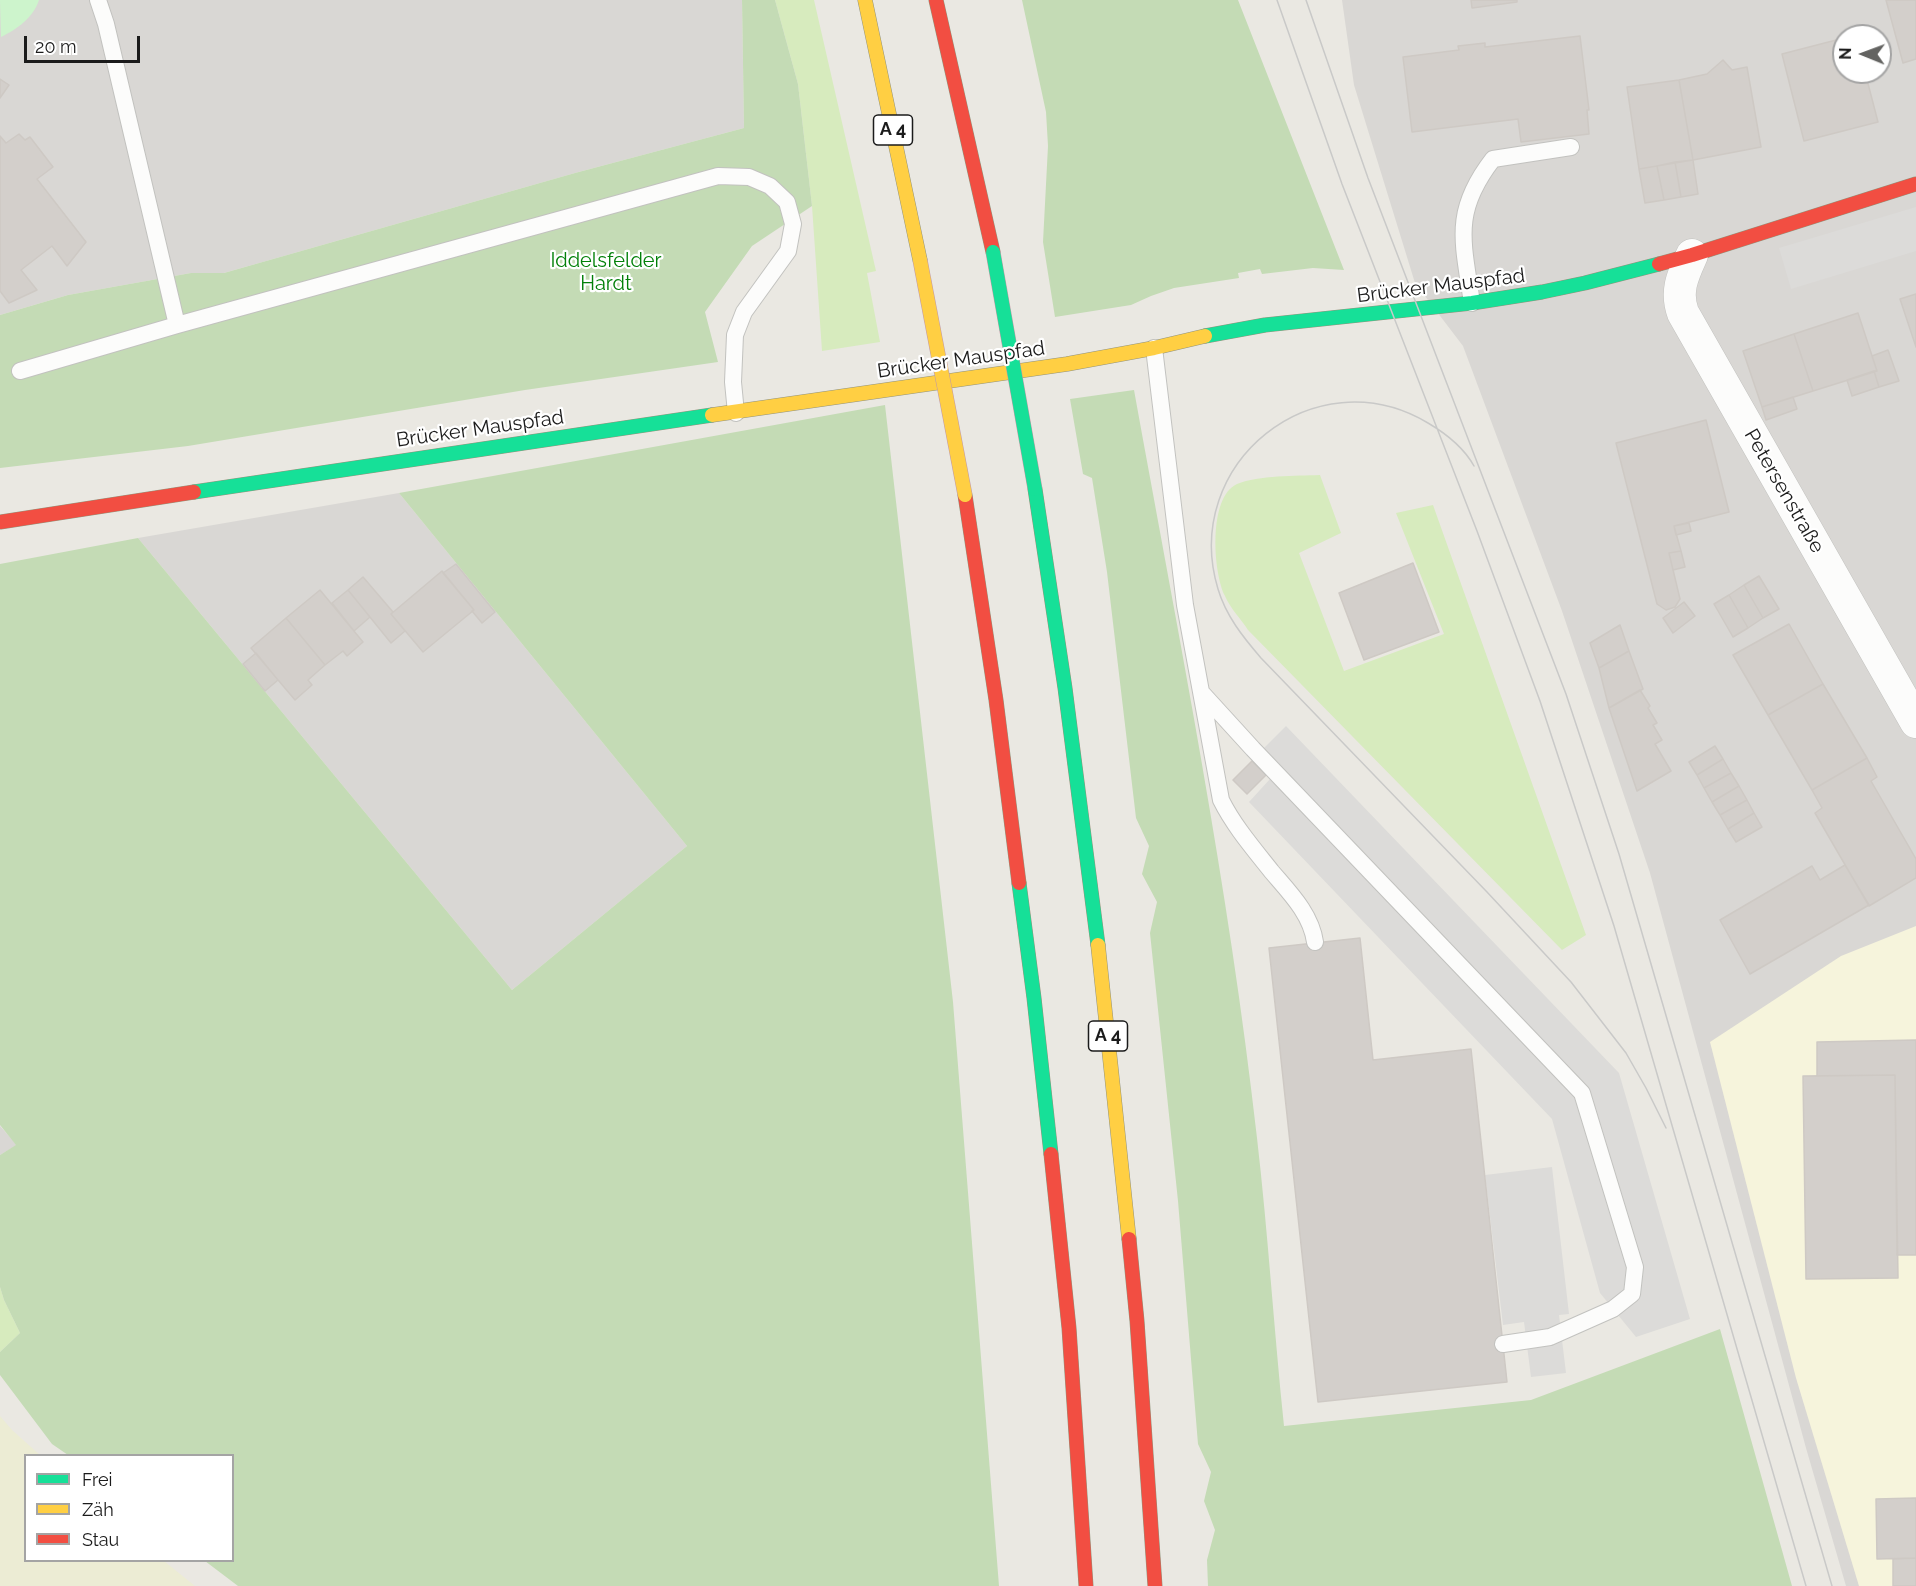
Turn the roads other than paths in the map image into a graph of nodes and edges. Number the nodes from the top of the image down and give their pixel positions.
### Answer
1 (98, 0) edge
2 (865, 0) edge
3 (936, 0) edge
4 (1571, 147) dead end
5 (1916, 184) edge
6 (1692, 255) junction
7 (1472, 303) junction
8 (177, 325) junction
9 (1154, 348) junction
10 (20, 371) dead end
11 (736, 413) junction
12 (0, 522) edge
13 (1201, 693) junction
14 (1916, 722) edge
15 (1315, 942) dead end
16 (1503, 1344) dead end
17 (1086, 1586) edge
18 (1155, 1586) edge

1 - 8 lane
2 - 17 main road, A 4, bridge
3 - 18 main road, A 4, bridge
4 - 7 lane
5 - 6 main road, Brücker Mauspfad
6 - 7 main road, Brücker Mauspfad
6 - 14 street, Petersenstraße
7 - 9 main road, Brücker Mauspfad
8 - 10 lane
8 - 11 lane
9 - 11 main road, Brücker Mauspfad
9 - 13 lane
11 - 12 main road, Brücker Mauspfad
13 - 15 lane
13 - 16 lane

